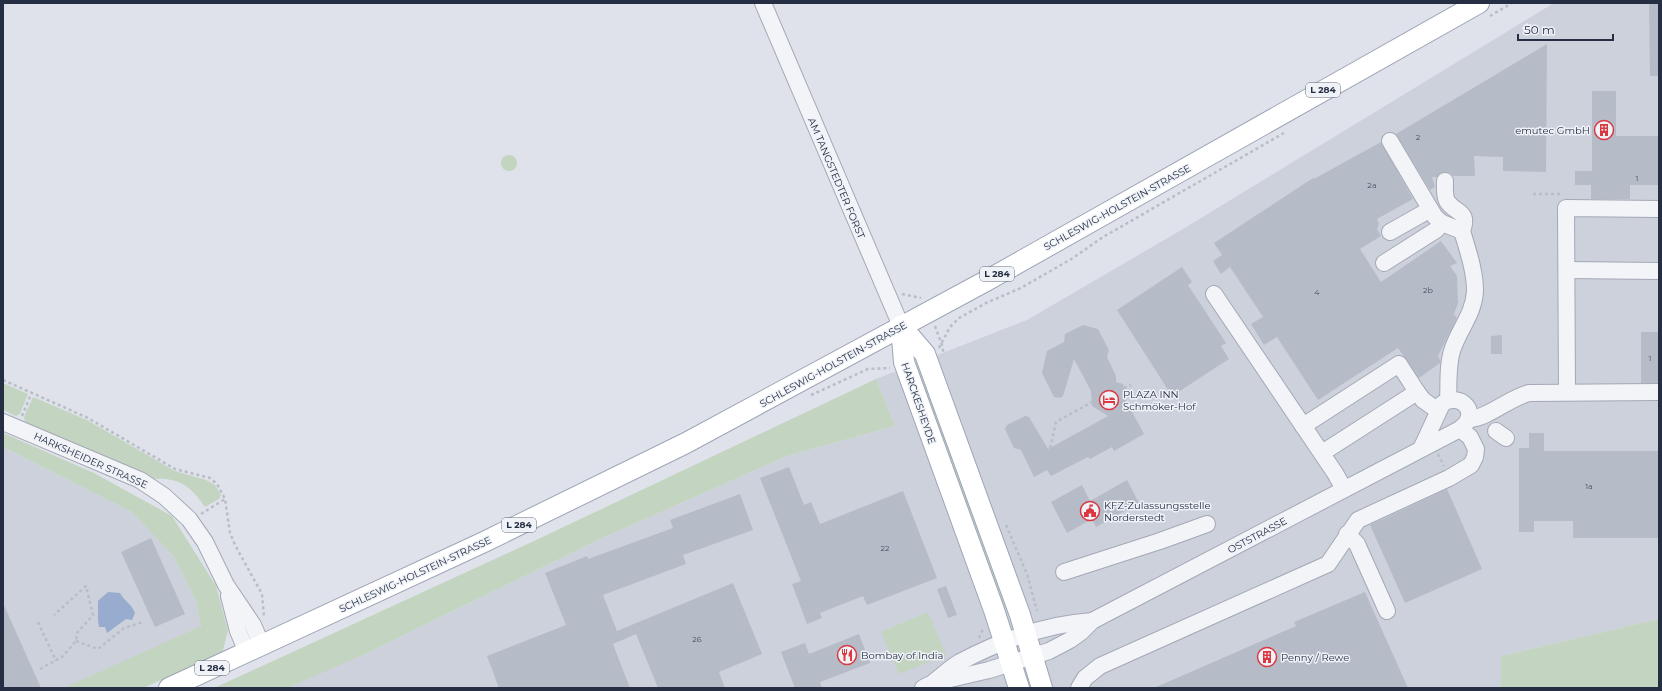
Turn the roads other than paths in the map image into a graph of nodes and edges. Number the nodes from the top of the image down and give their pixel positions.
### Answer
1 (763, 3) edge
2 (775, 3) edge
3 (1482, 11) edge
4 (774, 30) junction
5 (1390, 140) dead end
6 (1445, 182) dead end
7 (1659, 209) edge
8 (1429, 210) junction
9 (1442, 223) junction
10 (1390, 232) dead end
11 (1462, 232) junction
12 (1384, 263) dead end
13 (1567, 270) junction
14 (1659, 271) edge
15 (1214, 294) dead end
16 (901, 326) junction
17 (1417, 392) junction
18 (1567, 392) junction
19 (1659, 392) edge
20 (1443, 405) junction
21 (10, 420) edge
22 (1465, 424) junction
23 (1303, 426) junction
24 (1421, 449) junction
25 (1322, 453) junction
26 (1344, 490) junction
27 (1207, 524) dead end
28 (1347, 534) junction
29 (1064, 572) dead end
30 (1387, 611) dead end
31 (1092, 620) junction
32 (1026, 635) junction
33 (1005, 642) junction
34 (255, 649) junction
35 (1033, 656) junction
36 (1012, 663) junction
37 (928, 686) edge
38 (168, 688) edge
39 (1019, 688) edge
40 (1042, 688) edge
41 (1079, 688) edge

1 - 4 street, AM TANGSTEDTER FORST
2 - 4 street, AM TANGSTEDTER FORST
3 - 16 main road, SCHLESWIG-HOLSTEIN-STRASSE / L 284
4 - 16 street, AM TANGSTEDTER FORST
5 - 8 street
6 - 11 street
7 - 13 street
8 - 9 street
8 - 10 street
9 - 11 street
9 - 12 street
11 - 20 street
13 - 14 street
13 - 18 street
15 - 23 street
16 - 32 main road
16 - 33 main road, HARCKESHEYDE
16 - 34 main road, SCHLESWIG-HOLSTEIN-STRASSE / L 284
17 - 20 street
17 - 23 street
17 - 25 street
18 - 19 street, OSTSTRASSE
18 - 22 street, OSTSTRASSE
20 - 22 street
20 - 24 street
21 - 34 street, HARKSHEIDER STRASSE
22 - 24 street, OSTSTRASSE
22 - 28 street
23 - 25 street
24 - 26 street, OSTSTRASSE
25 - 26 street
26 - 31 street, OSTSTRASSE
27 - 29 street
28 - 30 street
28 - 41 street
31 - 32 street, OSTSTRASSE
31 - 35 street, OSTSTRASSE
32 - 33 street, OSTSTRASSE
32 - 35 main road
33 - 36 main road, HARCKESHEYDE
33 - 37 street, OSTSTRASSE
34 - 38 main road, SCHLESWIG-HOLSTEIN-STRASSE / L 284
35 - 36 street, OSTSTRASSE
35 - 40 main road
36 - 37 street, OSTSTRASSE
36 - 39 main road, HARCKESHEYDE

